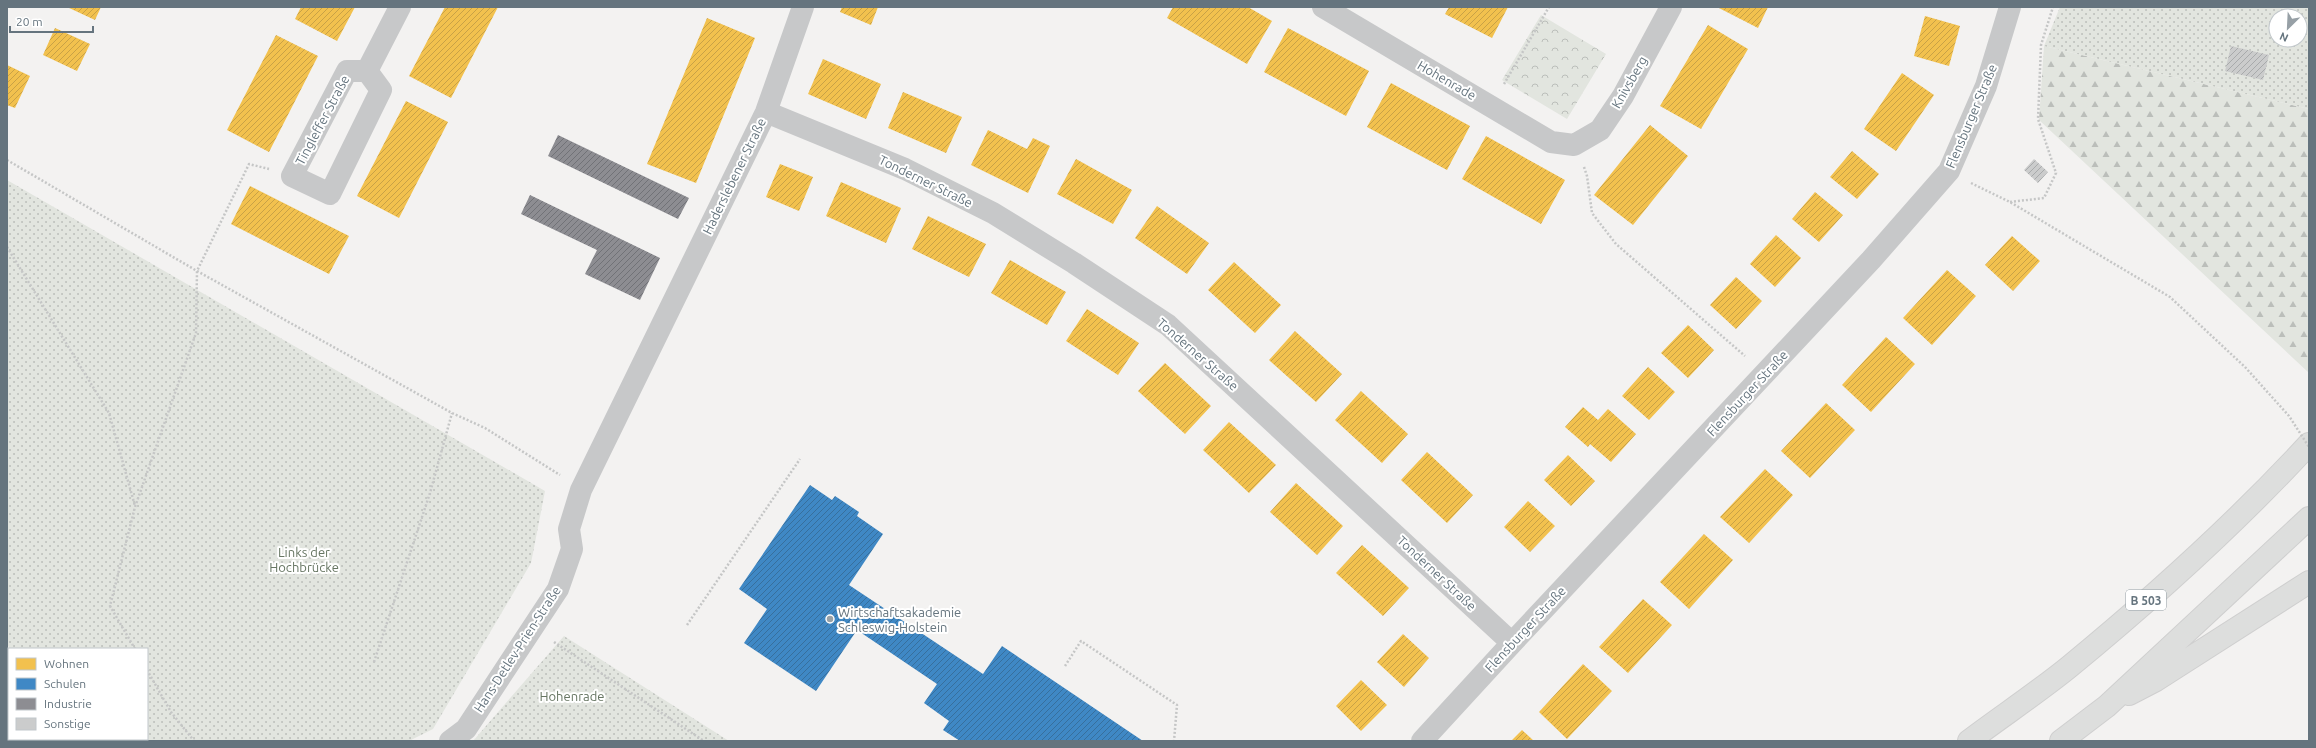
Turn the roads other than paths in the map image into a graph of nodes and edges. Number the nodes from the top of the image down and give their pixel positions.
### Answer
1 (400, 7) edge
2 (803, 7) edge
3 (1323, 7) edge
4 (1671, 7) edge
5 (2010, 7) edge
6 (367, 71) junction
7 (766, 112) junction
8 (1574, 145) joint
9 (2309, 444) edge
10 (2309, 518) edge
11 (572, 549) joint
12 (2309, 582) edge
13 (1512, 642) junction
14 (2106, 706) junction
15 (450, 741) edge
16 (1422, 741) edge
17 (1969, 741) edge
18 (2061, 741) edge

1 - 6 street, Tingleffer Straße
2 - 7 street, Haderslebener Straße
3 - 8 street, Hohenrade
4 - 8 street, Knivsberg
5 - 13 street, Flensburger Straße
6 - 6 street, Tingleffer Straße
7 - 11 street, Haderslebener Straße
7 - 13 street, Tonderner Straße
9 - 17 highway, B 503
10 - 14 highway
11 - 15 street, Hans-Detlev-Prien-Straße
12 - 14 highway
13 - 16 street, Flensburger Straße
14 - 18 highway

